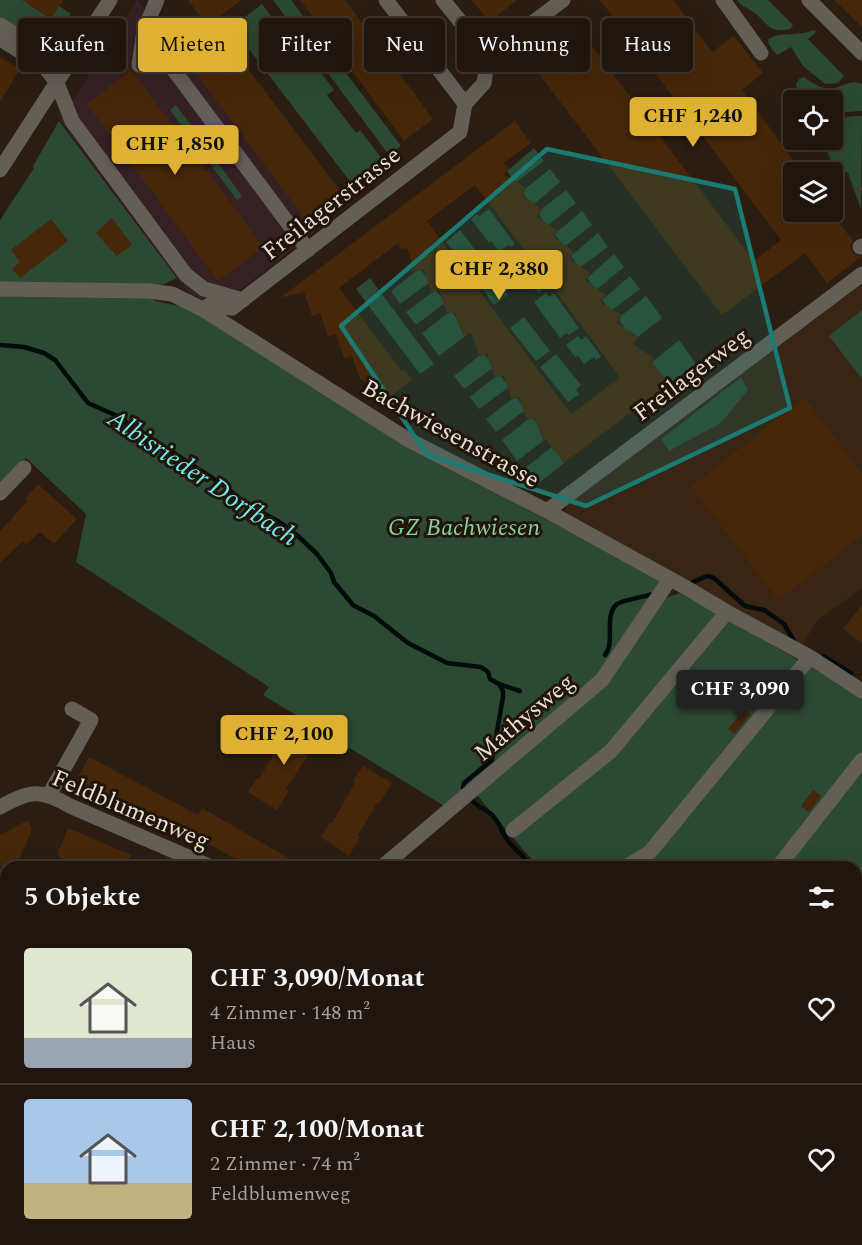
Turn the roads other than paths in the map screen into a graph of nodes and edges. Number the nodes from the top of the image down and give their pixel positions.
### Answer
1 (110, 0) edge
2 (157, 0) edge
3 (386, 0) edge
4 (443, 0) edge
5 (563, 0) edge
6 (723, 0) edge
7 (809, 0) edge
8 (99, 18) edge
9 (149, 18) edge
10 (457, 18) edge
11 (539, 18) edge
12 (0, 25) edge
13 (18, 36) edge
14 (0, 39) edge
15 (862, 52) edge
16 (761, 53) dead end
17 (64, 72) edge
18 (175, 72) edge
19 (486, 72) edge
20 (57, 82) junction
21 (465, 104) junction
22 (0, 170) edge
23 (308, 250) junction
24 (862, 274) edge
25 (0, 289) edge
26 (243, 300) junction
27 (202, 309) junction
28 (24, 468) dead end
29 (0, 493) edge
30 (547, 511) junction
31 (670, 579) junction
32 (727, 612) junction
33 (810, 657) junction
34 (862, 691) edge
35 (72, 709) dead end
36 (862, 760) edge
37 (49, 795) junction
38 (0, 807) edge
39 (513, 830) dead end
40 (197, 861) edge
41 (388, 861) edge
42 (636, 861) edge
43 (783, 861) edge

1 - 8 street
2 - 9 street
3 - 21 street
4 - 10 street
5 - 11 street
6 - 16 street
7 - 15 street
12 - 13 street
14 - 20 street
17 - 20 street
18 - 23 street
19 - 21 street, Freilagerstrasse
20 - 22 street
20 - 26 street
21 - 23 street, Freilagerstrasse
23 - 26 street, Freilagerstrasse
24 - 30 street, Freilagerweg
25 - 27 street, Bachwiesenstrasse
26 - 27 street, Freilagerstrasse
27 - 30 street, Bachwiesenstrasse
28 - 29 street
30 - 31 street, Bachwiesenstrasse
31 - 32 street, Bachwiesenstrasse
31 - 41 street, Mathysweg
32 - 33 street, Bachwiesenstrasse
32 - 39 street
33 - 34 street, Bachwiesenstrasse
33 - 42 street
35 - 37 street
36 - 43 street
37 - 38 street, Feldblumenweg
37 - 40 street, Feldblumenweg

